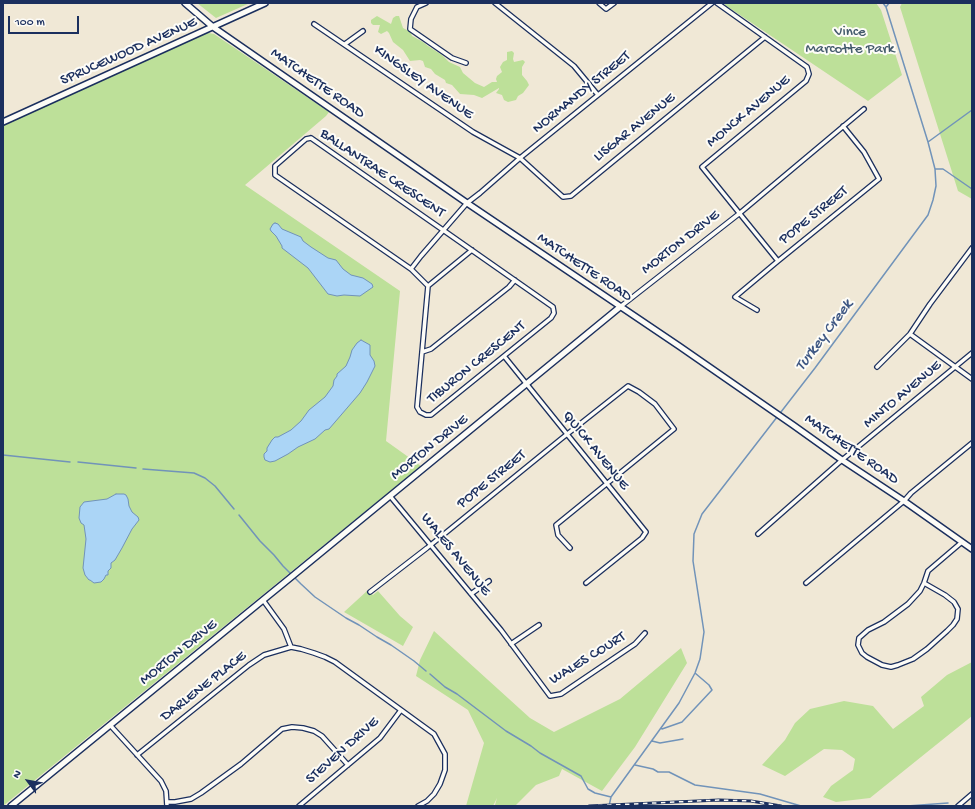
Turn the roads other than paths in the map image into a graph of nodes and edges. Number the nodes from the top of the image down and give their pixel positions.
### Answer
1 (185, 3) edge
2 (265, 3) edge
3 (426, 3) edge
4 (495, 3) edge
5 (599, 3) edge
6 (614, 3) edge
7 (712, 3) edge
8 (717, 3) edge
9 (314, 24) dead end
10 (213, 27) junction
11 (362, 31) dead end
12 (765, 37) junction
13 (346, 44) junction
14 (466, 63) dead end
15 (598, 95) junction
16 (864, 109) dead end
17 (3, 122) edge
18 (844, 126) junction
19 (520, 158) junction
20 (468, 203) junction
21 (740, 213) junction
22 (443, 230) junction
23 (972, 248) edge
24 (472, 250) junction
25 (778, 261) junction
26 (411, 269) junction
27 (515, 280) junction
28 (428, 286) junction
29 (620, 307) junction
30 (757, 310) dead end
31 (910, 334) junction
32 (422, 352) junction
33 (972, 353) edge
34 (504, 356) junction
35 (877, 367) dead end
36 (956, 367) junction
37 (972, 379) edge
38 (526, 384) junction
39 (567, 434) junction
40 (972, 443) edge
41 (842, 460) junction
42 (607, 483) junction
43 (390, 496) junction
44 (904, 501) junction
45 (758, 534) dead end
46 (962, 542) junction
47 (431, 545) junction
48 (570, 548) dead end
49 (972, 549) edge
50 (489, 581) dead end
51 (586, 583) dead end
52 (806, 583) dead end
53 (924, 583) junction
54 (370, 592) dead end
55 (471, 594) junction
56 (263, 600) junction
57 (539, 625) dead end
58 (501, 630) joint
59 (645, 634) dead end
60 (511, 644) junction
61 (290, 647) junction
62 (401, 710) junction
63 (110, 725) junction
64 (137, 755) junction
65 (348, 765) junction
66 (972, 794) edge
67 (167, 804) edge
68 (11, 806) edge
69 (298, 806) edge
70 (418, 806) edge
71 (958, 806) edge

1 - 10 street, MATCHETTE ROAD
2 - 10 street, SPRUCEWOOD AVENUE
3 - 14 street
4 - 15 street
5 - 6 street
7 - 15 street, NORMANDY STREET
8 - 12 street
9 - 13 street, KINGSLEY AVENUE
10 - 17 street, SPRUCEWOOD AVENUE
10 - 20 street, MATCHETTE ROAD
11 - 13 street
12 - 19 street, LISGAR AVENUE
12 - 21 street, MONCK AVENUE
13 - 19 street, KINGSLEY AVENUE
15 - 19 street, NORMANDY STREET
16 - 18 street, MORTON DRIVE
18 - 21 street, MORTON DRIVE
18 - 25 street, POPE STREET
19 - 20 street, NORMANDY STREET
20 - 22 street, NORMANDY STREET
20 - 29 street, MATCHETTE ROAD
21 - 25 street
21 - 29 street, MORTON DRIVE
22 - 24 street, TIBURON CRESCENT
22 - 26 street, NORMANDY STREET
22 - 26 street, BALLANTRAE CRESCENT
23 - 31 street
24 - 27 street, TIBURON CRESCENT
24 - 28 street
25 - 30 street, POPE STREET
26 - 28 street
27 - 32 street
27 - 34 street, TIBURON CRESCENT
28 - 32 street, TIBURON CRESCENT
29 - 38 street, MORTON DRIVE
29 - 41 street, MATCHETTE ROAD
31 - 35 street
31 - 36 street
32 - 34 street, TIBURON CRESCENT
33 - 36 street, MINTO AVENUE
34 - 38 street, QUICK AVENUE
36 - 37 street
36 - 41 street, MINTO AVENUE
38 - 39 street, QUICK AVENUE
38 - 43 street, MORTON DRIVE
39 - 42 street, QUICK AVENUE
39 - 42 street, POPE STREET
39 - 47 street, POPE STREET
40 - 44 street
41 - 44 street, MATCHETTE ROAD
41 - 45 street, MINTO AVENUE
42 - 48 street
42 - 51 street, QUICK AVENUE
43 - 47 street, WALES AVENUE
43 - 56 street, MORTON DRIVE
44 - 46 street, MATCHETTE ROAD
44 - 52 street
46 - 49 street, MATCHETTE ROAD
46 - 53 street
47 - 54 street, POPE STREET
47 - 55 street, WALES AVENUE
50 - 55 street
53 - 53 street
55 - 58 street, WALES AVENUE
56 - 61 street
56 - 63 street, MORTON DRIVE
57 - 60 street
58 - 60 street, WALES COURT
59 - 60 street, WALES COURT
61 - 62 street
61 - 64 street, DARLENE PLACE
62 - 65 street, STEVEN DRIVE
62 - 70 street
63 - 64 street
63 - 68 street, MORTON DRIVE
64 - 67 street
65 - 67 street
65 - 69 street, STEVEN DRIVE
66 - 71 street

